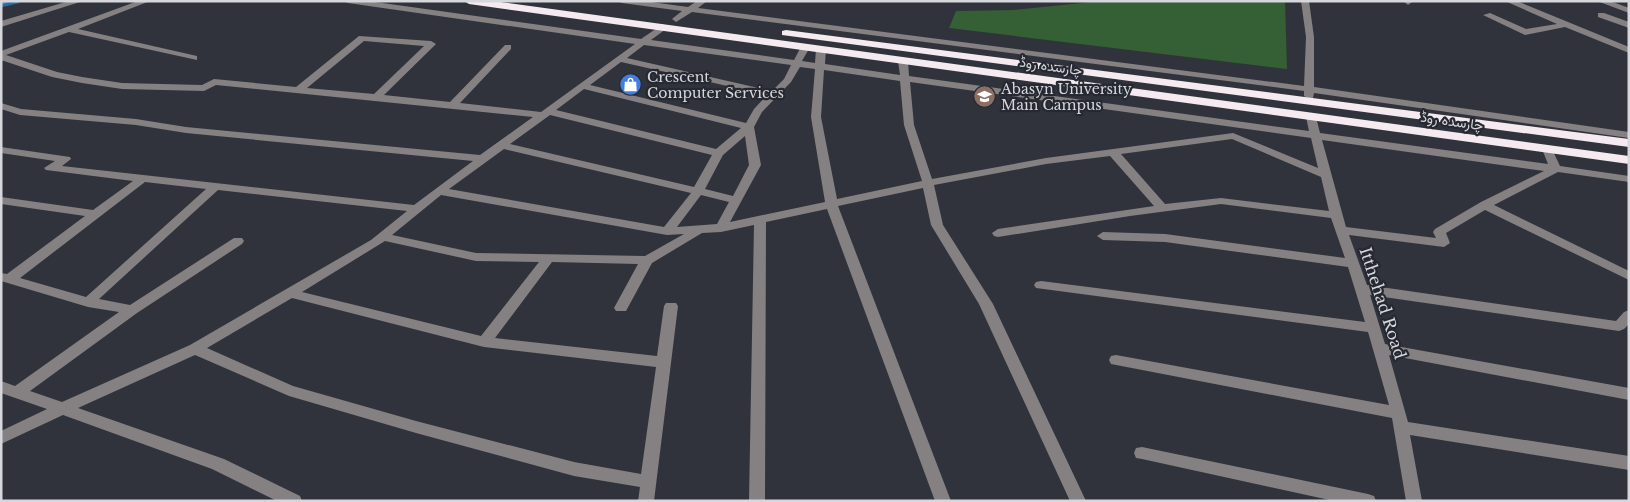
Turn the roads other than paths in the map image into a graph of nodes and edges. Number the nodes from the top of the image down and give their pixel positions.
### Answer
1 (7, 1) edge
2 (80, 1) edge
3 (146, 1) edge
4 (348, 1) edge
5 (469, 1) edge
6 (546, 1) edge
7 (622, 1) edge
8 (703, 1) edge
9 (1305, 1) edge
10 (1509, 1) edge
11 (1601, 1) edge
12 (1, 2) edge
13 (689, 10) junction
14 (1629, 11) edge
15 (1488, 15) dead end
16 (1601, 15) dead end
17 (676, 19) junction
18 (1, 24) edge
19 (1563, 25) junction
20 (1629, 25) edge
21 (663, 27) junction
22 (67, 29) junction
23 (643, 41) junction
24 (805, 46) junction
25 (508, 47) dead end
26 (822, 49) junction
27 (1629, 50) edge
28 (1, 56) edge
29 (194, 58) dead end
30 (619, 59) junction
31 (903, 60) junction
32 (797, 63) junction
33 (820, 68) junction
34 (1095, 73) junction
35 (905, 78) junction
36 (582, 86) junction
37 (1093, 87) junction
38 (1308, 89) junction
39 (298, 90) junction
40 (774, 94) junction
41 (376, 96) junction
42 (1310, 101) junction
43 (453, 104) junction
44 (1, 106) edge
45 (545, 113) junction
46 (1311, 117) junction
47 (750, 127) junction
48 (1315, 136) junction
49 (1629, 136) edge
50 (1629, 143) edge
51 (502, 145) junction
52 (1547, 148) junction
53 (1, 150) edge
54 (1114, 152) junction
55 (718, 153) junction
56 (483, 159) junction
57 (1629, 160) edge
58 (1556, 169) junction
59 (1324, 174) junction
60 (142, 179) junction
61 (1629, 179) edge
62 (928, 183) junction
63 (214, 188) junction
64 (439, 191) junction
65 (698, 191) junction
66 (1, 200) edge
67 (736, 200) junction
68 (832, 205) junction
69 (1484, 205) junction
70 (1162, 208) junction
71 (417, 209) junction
72 (95, 214) junction
73 (1336, 215) junction
74 (760, 220) junction
75 (721, 228) junction
76 (700, 230) junction
77 (1340, 230) junction
78 (667, 231) junction
79 (998, 233) dead end
80 (1103, 236) dead end
81 (383, 237) junction
82 (238, 241) dead end
83 (549, 258) junction
84 (647, 260) junction
85 (1352, 263) junction
86 (1629, 276) edge
87 (6, 278) edge
88 (1041, 285) dead end
89 (1362, 289) junction
90 (290, 293) junction
91 (88, 302) junction
92 (671, 306) dead end
93 (621, 308) dead end
94 (132, 310) junction
95 (1629, 315) edge
96 (1374, 328) junction
97 (1624, 329) edge
98 (484, 342) junction
99 (1379, 348) junction
100 (195, 349) junction
101 (1116, 360) dead end
102 (663, 362) junction
103 (1, 387) edge
104 (18, 392) junction
105 (1629, 394) edge
106 (64, 408) junction
107 (1400, 420) junction
108 (1, 438) edge
109 (1142, 453) dead end
110 (1629, 464) edge
111 (648, 482) junction
112 (294, 501) edge
113 (646, 501) edge
114 (757, 501) edge
115 (943, 501) edge
116 (1078, 501) edge
117 (1368, 501) edge
118 (1414, 501) edge

1 - 12 street
2 - 18 street
3 - 22 street
4 - 23 street
5 - 21 highway, چارسدہ روڈ
6 - 17 highway, چارسدہ روڈ
7 - 13 street
8 - 13 street
9 - 38 street
10 - 19 street
11 - 14 street
13 - 17 street
13 - 38 street
15 - 19 street
16 - 20 street
17 - 34 highway, چارسدہ روڈ
19 - 27 street
21 - 23 street
21 - 24 highway, چارسدہ روڈ
22 - 28 street
22 - 29 street
23 - 30 street
23 - 32 street
24 - 26 highway, چارسدہ روڈ
24 - 32 street
25 - 43 street
26 - 31 highway, چارسدہ روڈ
26 - 33 street
28 - 39 street
30 - 36 street
30 - 40 street
31 - 35 street
31 - 37 highway, چارسدہ روڈ
32 - 33 street
32 - 40 street
33 - 35 street
33 - 68 street
34 - 37 highway
34 - 42 highway, چارسدہ روڈ
35 - 48 street
35 - 62 street
36 - 45 street
36 - 47 street
37 - 46 highway, چارسدہ روڈ
38 - 42 street
38 - 49 street
39 - 41 street
39 - 41 street
40 - 47 street
41 - 43 street
42 - 50 highway, چارسدہ روڈ
43 - 45 street
44 - 56 street
45 - 51 street
45 - 55 street
46 - 48 street, Itthehad Road
46 - 52 highway, چارسدہ روڈ
47 - 55 street
47 - 67 street
48 - 58 street
48 - 59 street, Itthehad Road
51 - 56 street
51 - 65 street
52 - 57 highway, چارسدہ روڈ
52 - 58 street
53 - 60 street
54 - 59 street
54 - 62 street
54 - 70 street
55 - 65 street
56 - 64 street
58 - 61 street
58 - 69 street
59 - 73 street, Itthehad Road
60 - 63 street
60 - 72 street
62 - 68 street
62 - 116 street
63 - 71 street
63 - 91 street
64 - 71 street
64 - 78 street
65 - 67 street
65 - 78 street
66 - 72 street
67 - 75 street
68 - 74 street
68 - 115 street
69 - 77 street
69 - 86 street
70 - 73 street
70 - 79 street
71 - 81 street
72 - 87 street
73 - 77 street, Itthehad Road
74 - 75 street
74 - 114 street
75 - 76 street
76 - 78 street
76 - 84 street
77 - 85 street, Itthehad Road
80 - 85 street
81 - 83 street
81 - 90 street
82 - 94 street
83 - 84 street
83 - 98 street
84 - 93 street
85 - 89 street, Itthehad Road
87 - 91 street
88 - 96 street
89 - 96 street, Itthehad Road
89 - 97 street
90 - 98 street
90 - 100 street
91 - 94 street
92 - 102 street
94 - 104 street
95 - 97 street
96 - 99 street, Itthehad Road
98 - 102 street
99 - 105 street
99 - 107 street, Itthehad Road
100 - 106 street
100 - 111 street
101 - 107 street
102 - 111 street
103 - 104 street
104 - 106 street
106 - 108 street
106 - 112 street
107 - 110 street
107 - 118 street, Itthehad Road
109 - 117 street
111 - 113 street

